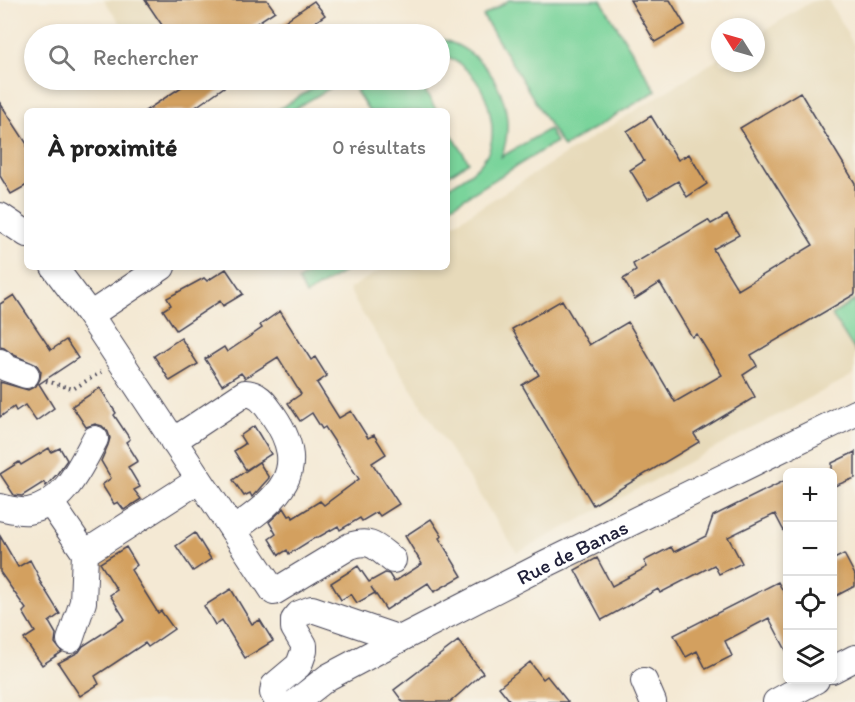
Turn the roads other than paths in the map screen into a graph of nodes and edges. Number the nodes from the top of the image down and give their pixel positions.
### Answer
1 (0, 216) edge
2 (24, 232) edge
3 (56, 270) edge
4 (158, 270) edge
5 (90, 315) junction
6 (0, 362) edge
7 (26, 375) road end
8 (855, 412) edge
9 (95, 439) dead end
10 (173, 441) junction
11 (199, 480) junction
12 (50, 502) junction
13 (0, 507) edge
14 (233, 530) junction
15 (85, 553) junction
16 (393, 560) dead end
17 (400, 639) junction
18 (70, 640) dead end
19 (855, 658) edge
20 (837, 667) edge
21 (809, 684) edge
22 (278, 702) edge
23 (296, 702) edge
24 (776, 702) edge

1 - 2 street
3 - 5 street
4 - 5 street
5 - 10 street
6 - 7 street
8 - 17 street, Rue de Banas
9 - 12 street
10 - 11 street
10 - 14 street
11 - 14 street
11 - 15 street
12 - 13 street
12 - 15 street
14 - 16 street
15 - 18 street
17 - 22 street
17 - 23 street, Rue de Banas
19 - 20 street
21 - 24 street

